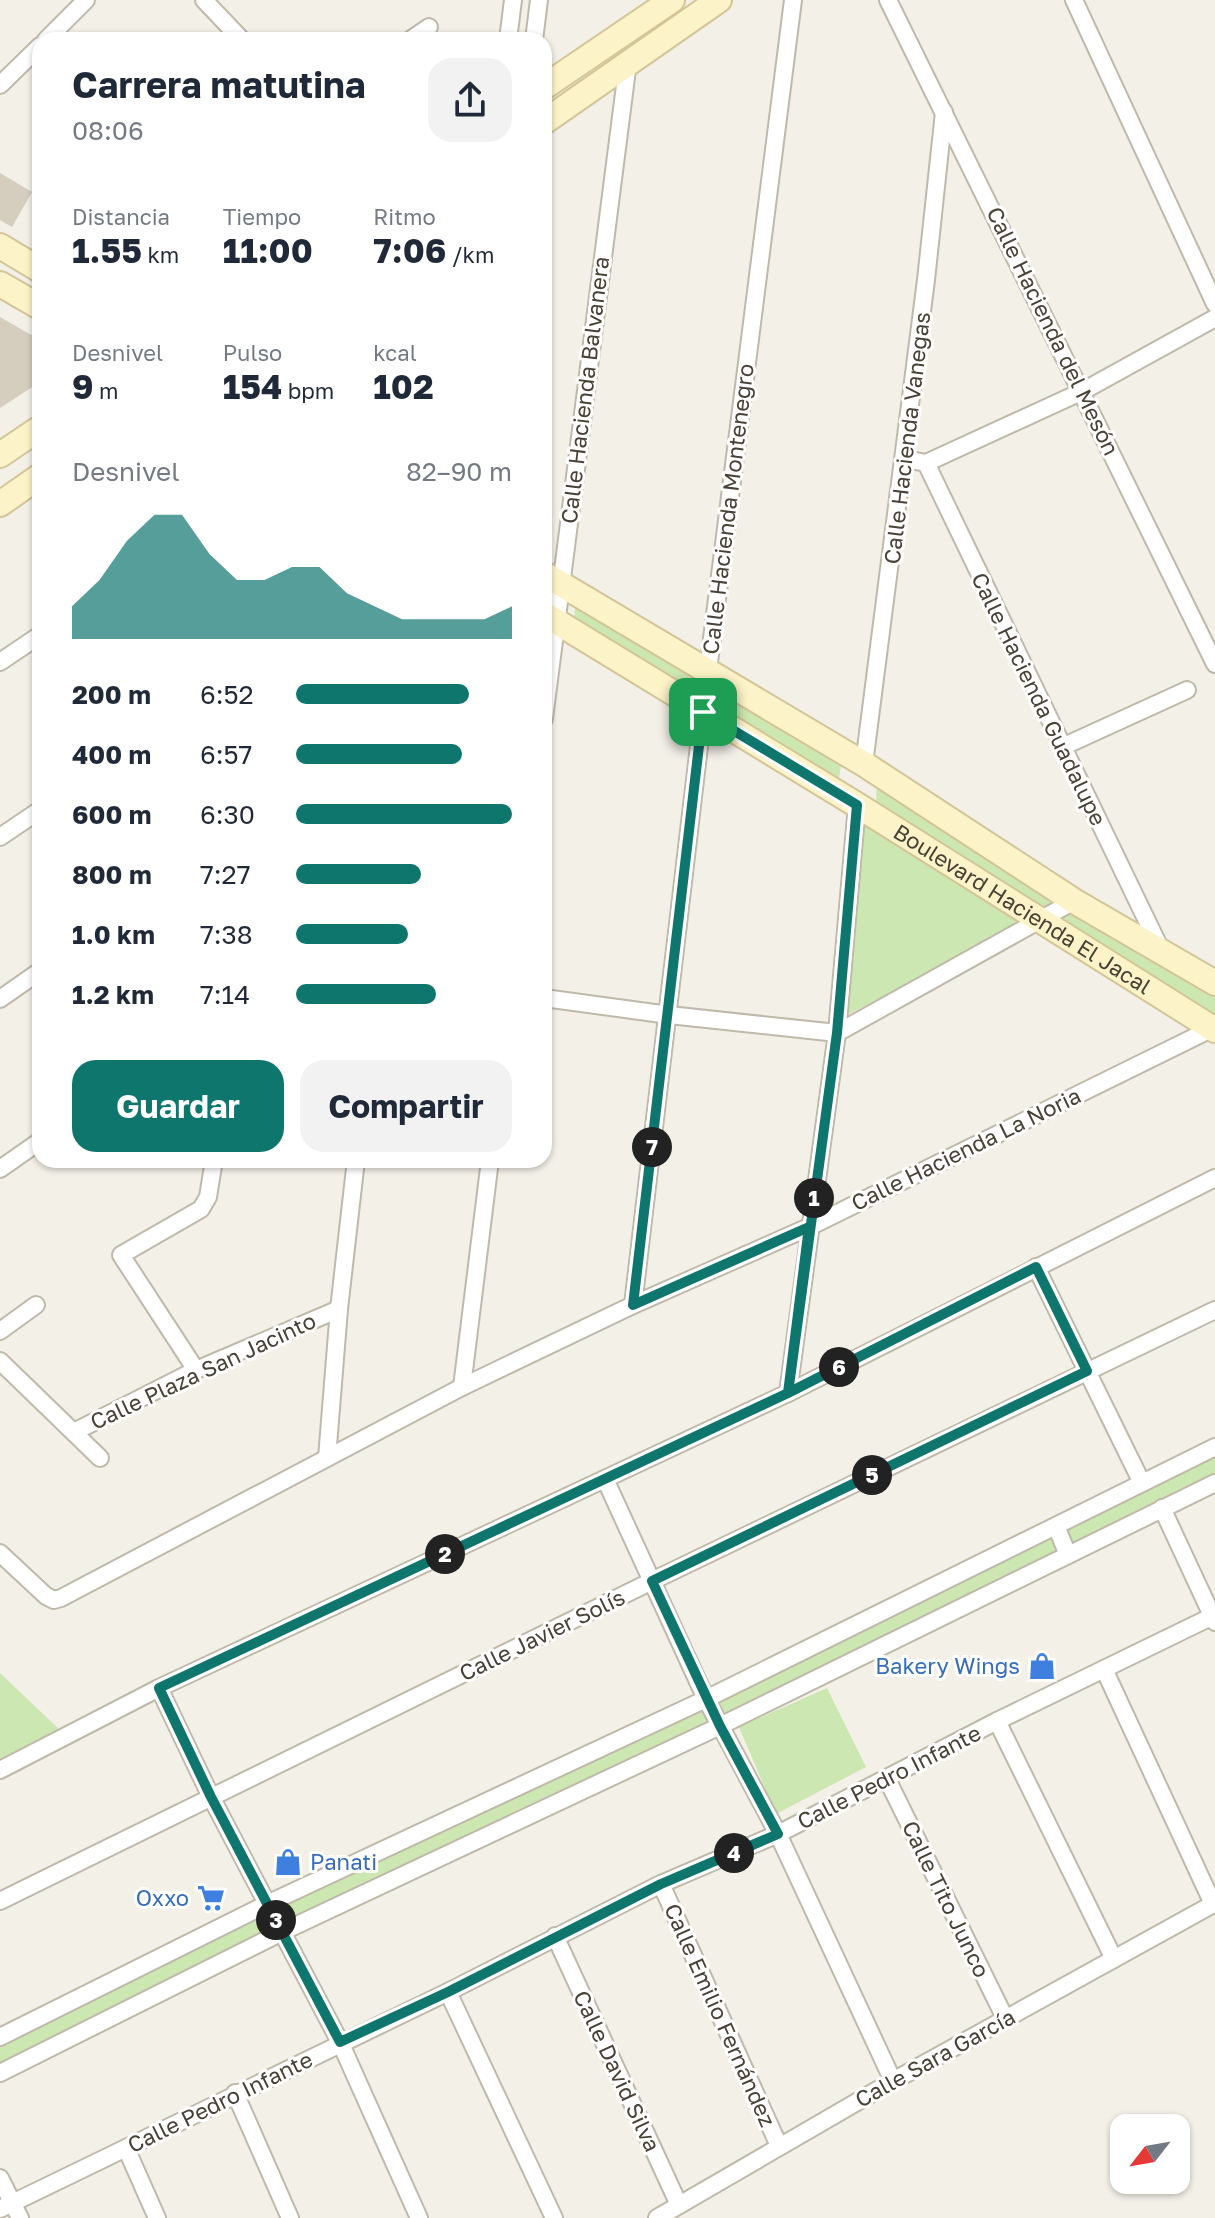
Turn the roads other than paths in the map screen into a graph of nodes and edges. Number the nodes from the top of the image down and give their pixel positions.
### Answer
1 (86, 0) edge
2 (204, 0) edge
3 (513, 0) edge
4 (539, 0) edge
5 (672, 0) edge
6 (719, 0) edge
7 (793, 0) edge
8 (888, 0) edge
9 (1074, 0) edge
10 (429, 27) dead end
11 (54, 32) edge
12 (234, 32) edge
13 (422, 32) edge
14 (509, 32) edge
15 (535, 32) edge
16 (32, 54) edge
17 (628, 62) junction
18 (552, 82) edge
19 (0, 85) edge
20 (944, 111) junction
21 (552, 116) edge
22 (0, 246) edge
23 (32, 265) edge
24 (0, 284) edge
25 (32, 302) edge
26 (1215, 304) edge
27 (1215, 318) edge
28 (1083, 391) junction
29 (32, 433) edge
30 (0, 455) edge
31 (905, 459) junction
32 (926, 463) junction
33 (32, 482) edge
34 (0, 504) edge
35 (552, 579) edge
36 (552, 619) edge
37 (32, 640) edge
38 (0, 662) edge
39 (1215, 664) edge
40 (708, 670) junction
41 (1187, 690) dead end
42 (703, 712) junction
43 (1062, 747) junction
44 (864, 764) junction
45 (857, 805) junction
46 (32, 815) edge
47 (0, 837) edge
48 (1074, 901) junction
49 (1040, 920) junction
50 (1163, 953) junction
51 (32, 977) edge
52 (1215, 983) edge
53 (0, 999) edge
54 (552, 999) edge
55 (669, 1015) junction
56 (1214, 1028) edge
57 (837, 1033) junction
58 (32, 1147) edge
59 (213, 1168) edge
60 (355, 1168) edge
61 (489, 1168) edge
62 (0, 1169) edge
63 (1215, 1178) edge
64 (809, 1227) junction
65 (1036, 1267) junction
66 (36, 1305) dead end
67 (633, 1305) junction
68 (339, 1309) junction
69 (1215, 1310) edge
70 (0, 1331) edge
71 (0, 1361) edge
72 (196, 1370) junction
73 (1087, 1371) junction
74 (462, 1387) junction
75 (788, 1393) junction
76 (74, 1432) junction
77 (1215, 1447) edge
78 (100, 1458) dead end
79 (327, 1458) junction
80 (605, 1479) junction
81 (1142, 1483) junction
82 (1215, 1483) edge
83 (1162, 1508) junction
84 (1056, 1526) junction
85 (0, 1553) edge
86 (1068, 1555) junction
87 (652, 1581) junction
88 (1214, 1618) edge
89 (817, 1644) junction
90 (1104, 1669) junction
91 (831, 1672) junction
92 (159, 1688) junction
93 (706, 1699) junction
94 (997, 1721) junction
95 (720, 1726) junction
96 (0, 1770) edge
97 (887, 1779) junction
98 (524, 1784) junction
99 (211, 1797) junction
100 (536, 1813) junction
101 (778, 1834) junction
102 (661, 1884) junction
103 (0, 1901) edge
104 (1214, 1903) edge
105 (267, 1904) junction
106 (282, 1932) junction
107 (555, 1936) junction
108 (1114, 1959) junction
109 (448, 1992) junction
110 (1005, 2018) junction
111 (0, 2037) edge
112 (340, 2042) junction
113 (0, 2073) edge
114 (893, 2081) junction
115 (235, 2093) junction
116 (779, 2146) junction
117 (126, 2148) junction
118 (0, 2178) edge
119 (679, 2205) junction
120 (11, 2210) edge
121 (157, 2218) edge
122 (290, 2218) edge
123 (419, 2218) edge
124 (554, 2218) edge
125 (657, 2218) edge

1 - 11 street
2 - 12 street
3 - 14 street
4 - 15 street
5 - 18 main road
6 - 17 main road
7 - 40 street, Calle Hacienda Montenegro
8 - 20 street, Calle Hacienda del Mesón
9 - 26 street
10 - 13 street
16 - 19 street
17 - 21 main road
17 - 35 street, Calle Hacienda Balvanera
20 - 28 street, Calle Hacienda del Mesón
20 - 31 street, Calle Hacienda Vanegas
22 - 23 main road
24 - 25 main road
27 - 28 street
28 - 32 street
28 - 39 street, Calle Hacienda del Mesón
29 - 30 main road
31 - 32 street
31 - 44 street, Calle Hacienda Vanegas
32 - 43 street, Calle Hacienda Guadalupe
33 - 34 main road
35 - 40 main road, Boulevard Hacienda El Jacal
36 - 42 main road, Boulevard Hacienda El Jacal
37 - 38 street
40 - 42 street, Calle Hacienda Montenegro
40 - 44 main road, Boulevard Hacienda El Jacal
41 - 43 street
42 - 45 main road, Boulevard Hacienda El Jacal
42 - 55 street, Calle Hacienda Montenegro
43 - 50 street, Calle Hacienda Guadalupe
44 - 48 main road, Boulevard Hacienda El Jacal
45 - 49 main road, Boulevard Hacienda El Jacal
45 - 57 street
46 - 47 street
48 - 49 street
48 - 50 main road, Boulevard Hacienda El Jacal
49 - 56 main road, Boulevard Hacienda El Jacal
49 - 57 street
50 - 52 main road, Boulevard Hacienda El Jacal
51 - 53 street
54 - 55 street
55 - 57 street
55 - 67 street, Calle Hacienda Montenegro
56 - 64 street, Calle Hacienda La Noria
57 - 64 street
58 - 62 street
59 - 72 street
60 - 68 street
61 - 74 street
63 - 65 street
64 - 67 street, Calle Hacienda La Noria
64 - 75 street
65 - 73 street
65 - 75 street
66 - 70 street
67 - 74 street, Calle Hacienda La Noria
68 - 72 street, Calle Plaza San Jacinto
68 - 79 street
69 - 73 street, Calle Javier Solís
71 - 76 street, Calle Plaza San Jacinto
72 - 76 street, Calle Plaza San Jacinto
73 - 81 street
73 - 87 street, Calle Javier Solís
74 - 79 street, Calle Hacienda La Noria
75 - 80 street
76 - 78 street
77 - 81 street
79 - 85 street, Calle Hacienda La Noria
80 - 87 street
80 - 92 street
81 - 84 street
82 - 83 street
83 - 86 street
83 - 88 street
84 - 86 street
84 - 89 street
86 - 91 street
87 - 93 street
87 - 99 street, Calle Javier Solís
88 - 90 street, Calle Pedro Infante
89 - 91 street
89 - 93 street
90 - 94 street, Calle Pedro Infante
90 - 104 street
91 - 95 street
92 - 96 street
92 - 99 street
93 - 95 street
93 - 98 street
94 - 97 street, Calle Pedro Infante
94 - 108 street
95 - 100 street
95 - 101 street
97 - 101 street, Calle Pedro Infante
97 - 110 street, Calle Tito Junco
98 - 100 street
98 - 105 street
99 - 103 street, Calle Javier Solís
99 - 105 street
100 - 106 street
101 - 102 street, Calle Pedro Infante
101 - 114 street
102 - 107 street, Calle Pedro Infante
102 - 116 street, Calle Emilio Fernández
104 - 108 street, Calle Sara García
105 - 106 street
105 - 111 street
106 - 112 street
106 - 113 street
107 - 109 street, Calle Pedro Infante
107 - 119 street, Calle David Silva
108 - 110 street, Calle Sara García
109 - 112 street, Calle Pedro Infante
109 - 124 street
110 - 114 street, Calle Sara García
112 - 115 street, Calle Pedro Infante
112 - 123 street
114 - 116 street, Calle Sara García
115 - 117 street, Calle Pedro Infante
115 - 122 street
116 - 119 street, Calle Sara García
117 - 120 street, Calle Pedro Infante
117 - 121 street
118 - 120 street
119 - 125 street, Calle Sara García

